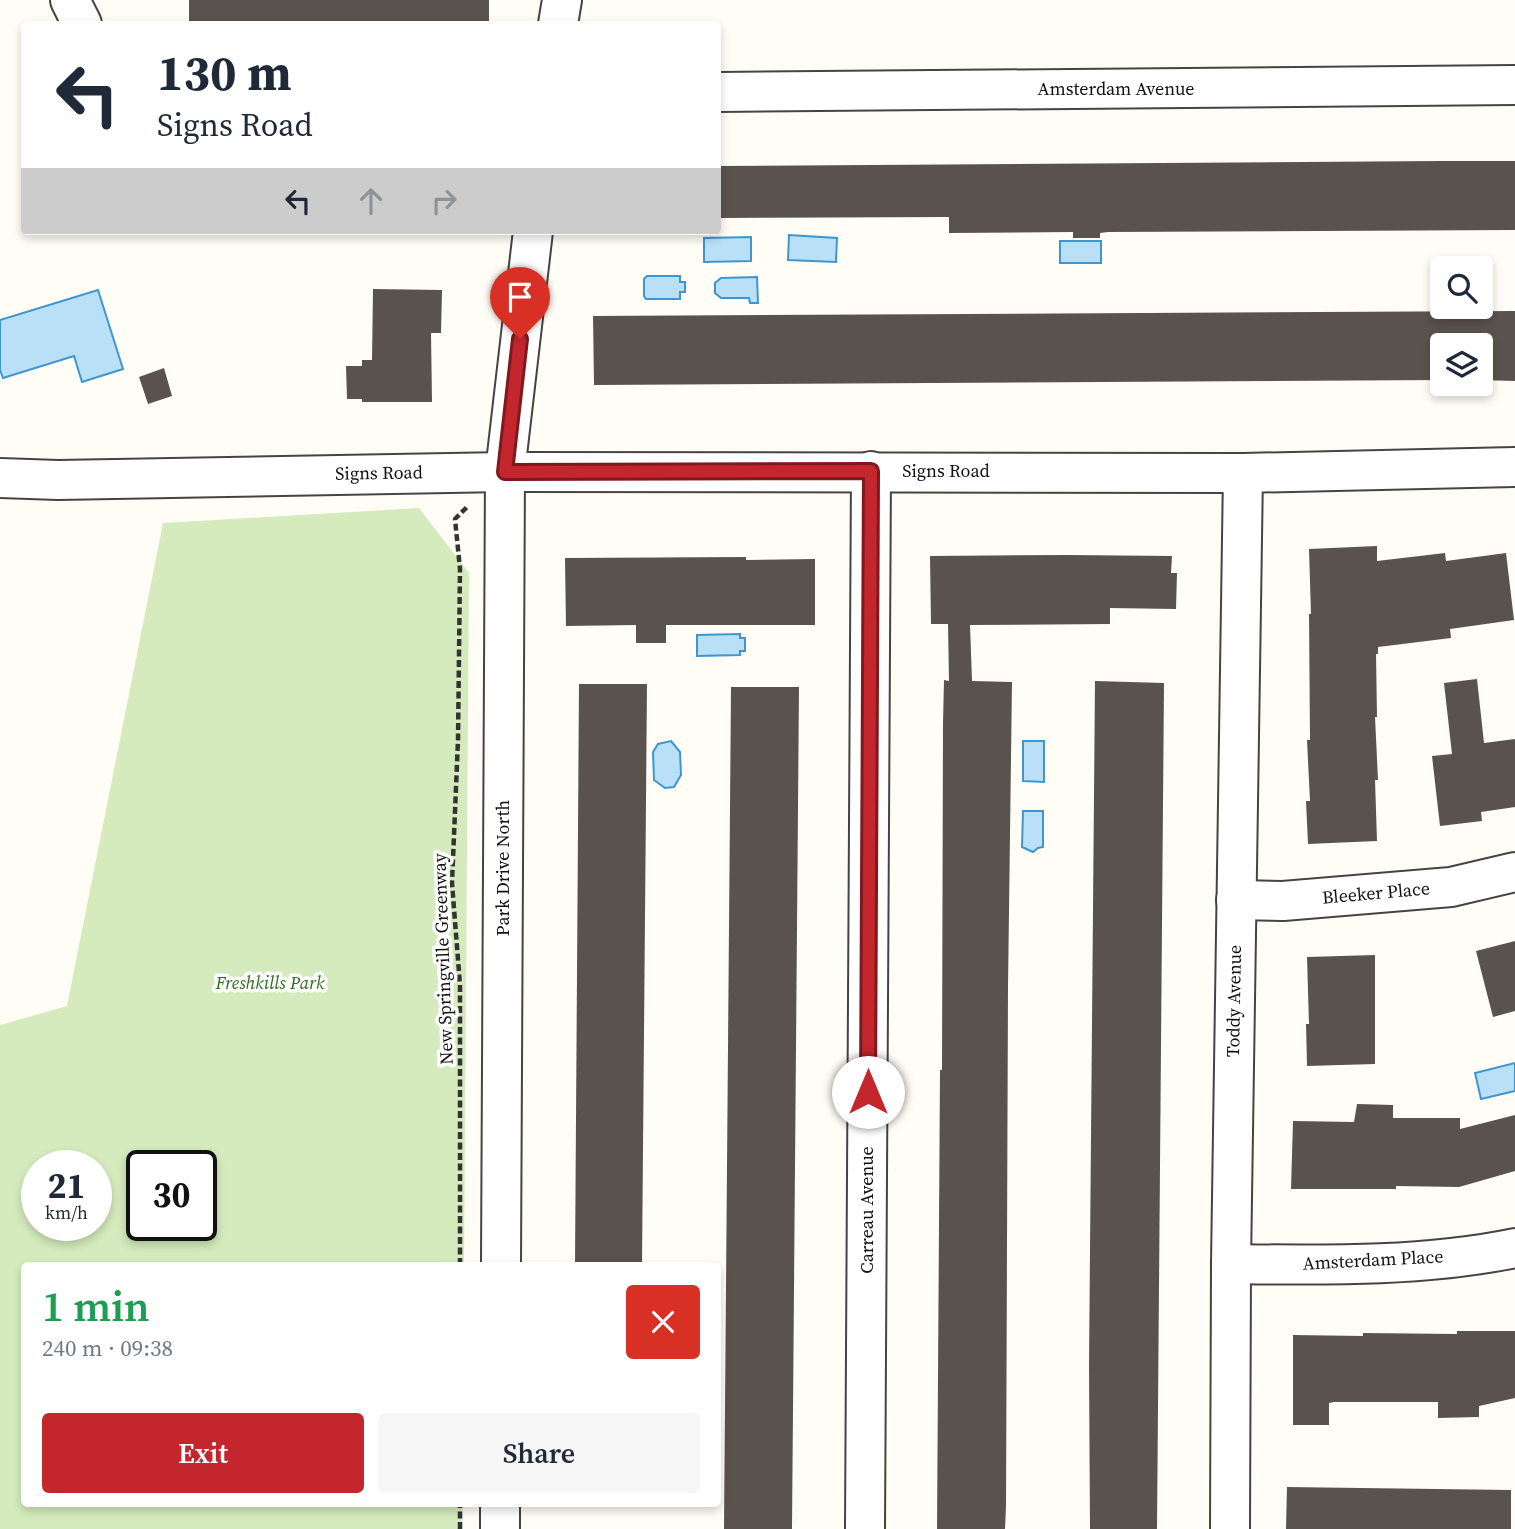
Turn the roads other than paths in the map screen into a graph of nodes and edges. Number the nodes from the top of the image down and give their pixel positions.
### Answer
1 (70, 0) edge
2 (562, 0) edge
3 (80, 21) edge
4 (558, 21) edge
5 (1515, 85) edge
6 (721, 92) edge
7 (533, 235) edge
8 (1515, 467) edge
9 (871, 471) junction
10 (505, 472) junction
11 (1243, 473) junction
12 (0, 478) edge
13 (1515, 872) edge
14 (1236, 900) junction
15 (1515, 1248) edge
16 (501, 1262) edge
17 (1231, 1264) junction
18 (500, 1507) edge
19 (500, 1529) edge
20 (865, 1529) edge
21 (1230, 1529) edge

1 - 3 street
2 - 4 street
5 - 6 street, Amsterdam Avenue
7 - 10 street, Park Drive North
8 - 11 street, Signs Road
9 - 10 street, Signs Road
9 - 11 street, Signs Road
9 - 20 street, Carreau Avenue
10 - 12 street, Signs Road
10 - 16 street, Park Drive North
11 - 14 street, Toddy Avenue
13 - 14 street, Bleeker Place
14 - 17 street, Toddy Avenue
15 - 17 street, Amsterdam Place
17 - 21 street, Toddy Avenue
18 - 19 street

